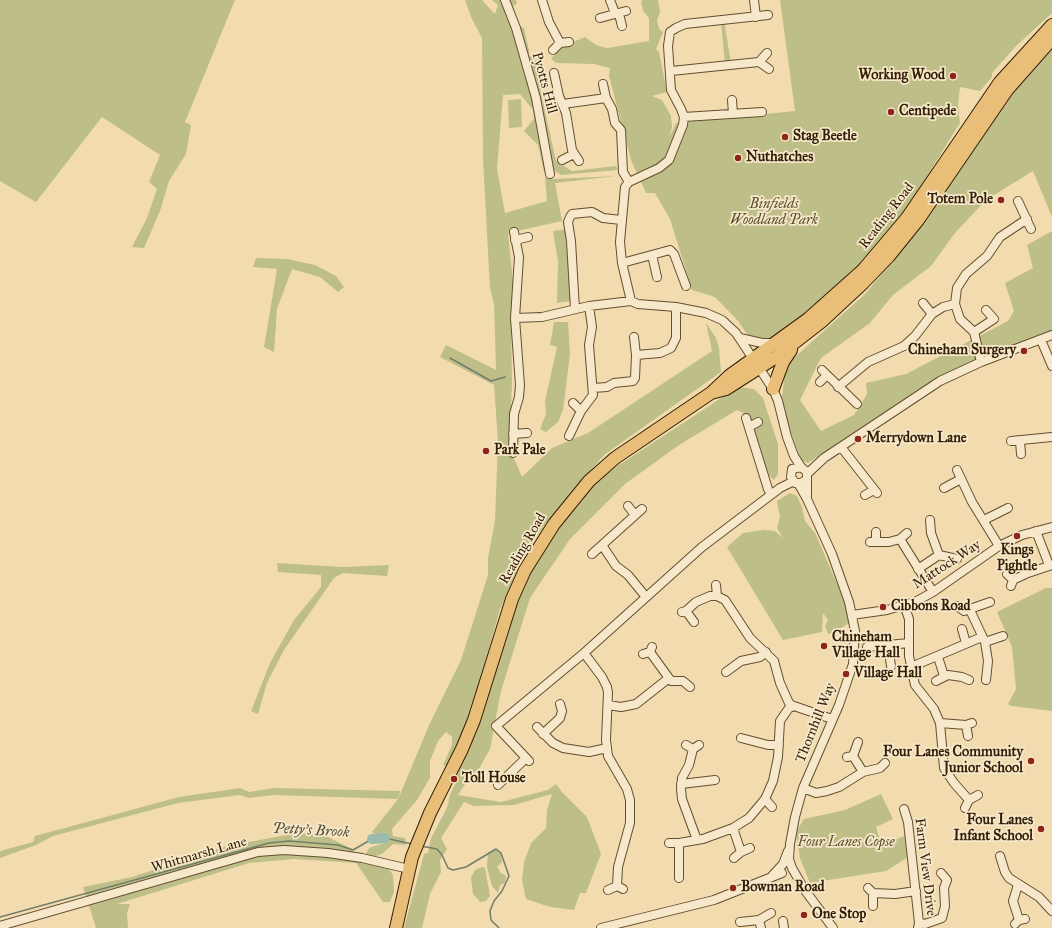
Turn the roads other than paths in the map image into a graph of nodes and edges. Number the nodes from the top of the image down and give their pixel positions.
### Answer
1 (506, 0) edge
2 (542, 0) edge
3 (610, 0) edge
4 (754, 0) edge
5 (620, 13) junction
6 (768, 15) dead end
7 (756, 17) junction
8 (600, 18) dead end
9 (1052, 25) edge
10 (622, 26) dead end
11 (1052, 39) edge
12 (569, 42) dead end
13 (560, 43) junction
14 (553, 50) dead end
15 (767, 53) dead end
16 (759, 62) junction
17 (769, 69) dead end
18 (671, 71) junction
19 (554, 73) dead end
20 (603, 84) dead end
21 (606, 98) junction
22 (732, 100) dead end
23 (564, 104) junction
24 (762, 112) dead end
25 (733, 114) junction
26 (684, 117) junction
27 (574, 154) junction
28 (562, 160) dead end
29 (579, 162) dead end
30 (550, 174) dead end
31 (628, 182) junction
32 (1018, 201) dead end
33 (1027, 219) junction
34 (621, 220) junction
35 (1031, 229) dead end
36 (528, 237) dead end
37 (652, 255) junction
38 (622, 263) junction
39 (657, 277) dead end
40 (686, 286) dead end
41 (631, 301) junction
42 (923, 303) dead end
43 (955, 304) junction
44 (589, 306) junction
45 (676, 307) junction
46 (575, 309) junction
47 (986, 310) dead end
48 (932, 314) junction
49 (515, 318) junction
50 (974, 332) junction
51 (807, 333) junction
52 (1052, 335) edge
53 (634, 337) dead end
54 (740, 338) junction
55 (1041, 340) junction
56 (775, 343) junction
57 (636, 355) junction
58 (982, 362) junction
59 (756, 363) junction
60 (1052, 366) edge
61 (820, 382) dead end
62 (838, 387) junction
63 (592, 388) junction
64 (773, 389) junction
65 (572, 403) dead end
66 (856, 404) dead end
67 (581, 411) junction
68 (758, 422) dead end
69 (527, 433) dead end
70 (514, 434) junction
71 (569, 436) dead end
72 (1052, 437) edge
73 (1011, 441) dead end
74 (1020, 441) junction
75 (841, 446) junction
76 (513, 453) dead end
77 (1021, 454) dead end
78 (794, 456) junction
79 (957, 470) dead end
80 (805, 472) junction
81 (793, 478) junction
82 (961, 479) junction
83 (944, 488) dead end
84 (771, 495) junction
85 (865, 496) dead end
86 (807, 499) junction
87 (628, 506) dead end
88 (1008, 508) dead end
89 (642, 509) dead end
90 (635, 514) junction
91 (930, 520) dead end
92 (984, 520) junction
93 (1052, 527) edge
94 (1036, 531) junction
95 (876, 532) dead end
96 (907, 533) dead end
97 (900, 539) junction
98 (602, 545) junction
99 (999, 546) junction
100 (592, 554) dead end
101 (939, 555) junction
102 (957, 559) dead end
103 (1050, 565) edge
104 (918, 569) junction
105 (1010, 580) dead end
106 (716, 585) dead end
107 (933, 592) junction
108 (717, 596) junction
109 (646, 597) junction
110 (990, 602) dead end
111 (904, 605) junction
112 (957, 606) dead end
113 (970, 610) junction
114 (852, 615) junction
115 (694, 622) dead end
116 (962, 629) dead end
117 (1003, 636) dead end
118 (984, 640) junction
119 (910, 643) junction
120 (966, 643) junction
121 (888, 645) junction
122 (867, 648) dead end
123 (648, 651) dead end
124 (766, 652) junction
125 (584, 653) junction
126 (938, 657) junction
127 (892, 666) dead end
128 (911, 667) junction
129 (732, 672) dead end
130 (669, 678) junction
131 (969, 680) dead end
132 (986, 680) dead end
133 (690, 687) dead end
134 (559, 702) dead end
135 (608, 706) junction
136 (793, 706) junction
137 (832, 720) junction
138 (940, 723) junction
139 (537, 727) dead end
140 (543, 734) junction
141 (968, 736) dead end
142 (741, 738) dead end
143 (858, 742) dead end
144 (779, 745) junction
145 (693, 746) dead end
146 (607, 748) junction
147 (883, 769) dead end
148 (863, 772) junction
149 (710, 783) dead end
150 (681, 784) junction
151 (498, 785) dead end
152 (803, 788) junction
153 (978, 795) dead end
154 (765, 799) junction
155 (772, 807) dead end
156 (904, 809) dead end
157 (733, 828) junction
158 (696, 840) junction
159 (669, 843) dead end
160 (679, 843) junction
161 (750, 848) dead end
162 (741, 852) junction
163 (1000, 856) dead end
164 (734, 858) dead end
165 (409, 869) junction
166 (786, 869) junction
167 (941, 874) dead end
168 (678, 878) dead end
169 (1018, 885) junction
170 (608, 890) dead end
171 (916, 891) junction
172 (1051, 905) edge
173 (873, 906) dead end
174 (771, 912) dead end
175 (638, 919) junction
176 (1020, 921) dead end
177 (740, 922) dead end
178 (760, 924) edge
179 (0, 926) edge
180 (919, 926) edge
181 (396, 928) edge
182 (601, 928) edge
183 (639, 928) edge
184 (832, 928) edge

1 - 30 street, Pyotts Hill
2 - 13 street
3 - 5 street
4 - 7 street
5 - 8 street
5 - 10 street
6 - 7 street
7 - 18 street
9 - 56 highway, Reading Road
11 - 51 highway, Reading Road
12 - 13 street
13 - 14 street
15 - 16 street
16 - 17 street
16 - 18 street
18 - 26 street
19 - 23 street
20 - 21 street
21 - 23 street
21 - 31 street
22 - 25 street
23 - 27 street
24 - 25 street
25 - 26 street
26 - 31 street
27 - 28 street
27 - 29 street
31 - 34 street
32 - 33 street
33 - 35 street
33 - 43 street
34 - 38 street
34 - 46 street
36 - 49 street
37 - 38 street
37 - 39 street
37 - 40 street
38 - 41 street
41 - 44 street, Thornhill Way
41 - 45 street, Thornhill Way
42 - 48 street
43 - 48 street
43 - 50 street
44 - 46 street, Thornhill Way
44 - 63 street
45 - 54 street, Thornhill Way
45 - 57 street
46 - 49 street, Thornhill Way
47 - 50 street
48 - 62 street
49 - 70 street
50 - 58 street
51 - 59 highway, Reading Road
51 - 64 highway
52 - 55 street
53 - 57 street
54 - 56 street
54 - 59 street, Thornhill Way
55 - 58 street
55 - 60 street
56 - 59 highway, Reading Road
57 - 63 street
58 - 75 street
59 - 64 street, Thornhill Way
59 - 165 highway, Reading Road
61 - 62 street
62 - 66 street
63 - 67 street
64 - 78 street, Thornhill Way
65 - 67 street
67 - 71 street
68 - 84 street
69 - 70 street
70 - 76 street
72 - 74 street
73 - 74 street
74 - 77 street
75 - 80 street
75 - 85 street
78 - 80 street, Thornhill Way
78 - 81 street
79 - 82 street
80 - 81 street
80 - 81 street
80 - 86 street, Thornhill Way
81 - 84 street
81 - 86 street, Thornhill Way
82 - 83 street
82 - 92 street
84 - 109 street
86 - 114 street, Thornhill Way
87 - 90 street
88 - 92 street
89 - 90 street
90 - 98 street
91 - 101 street
92 - 99 street
93 - 94 street, Mattock Way
94 - 99 street, Mattock Way
94 - 103 street
95 - 97 street
96 - 97 street
97 - 104 street
98 - 100 street
98 - 109 street
99 - 107 street, Mattock Way
101 - 102 street
101 - 104 street
103 - 105 street
104 - 107 street
106 - 108 street
107 - 111 street, Mattock Way
108 - 115 street
108 - 124 street
109 - 125 street
110 - 113 street
111 - 114 street, Mattock Way
111 - 119 street
112 - 113 street
113 - 118 street
114 - 137 street, Thornhill Way
116 - 120 street
117 - 118 street
118 - 120 street
118 - 132 street
119 - 121 street
119 - 128 street
120 - 126 street
121 - 122 street
121 - 127 street
123 - 130 street
124 - 129 street
124 - 136 street
125 - 135 street
125 - 151 street
126 - 128 street
126 - 131 street
128 - 138 street
130 - 133 street
130 - 135 street
134 - 140 street
135 - 146 street
136 - 137 street
136 - 144 street
137 - 152 street, Thornhill Way
138 - 141 street
138 - 153 street
139 - 140 street
140 - 146 street
142 - 144 street
143 - 148 street
144 - 154 street
145 - 150 street
146 - 170 street
147 - 148 street
148 - 152 street
149 - 150 street
150 - 158 street
152 - 166 street, Thornhill Way
154 - 155 street
154 - 157 street
156 - 171 street, Farm View Drive
157 - 158 street
157 - 162 street
158 - 160 street
159 - 160 street
160 - 168 street
161 - 162 street
162 - 164 street
163 - 169 street
165 - 179 street, Whitmarsh Lane
165 - 181 highway, Reading Road
166 - 175 street, Thornhill Way
166 - 184 street
167 - 180 street
169 - 172 street
169 - 176 street
171 - 173 street
171 - 180 street, Farm View Drive
174 - 178 street
175 - 182 street, Thornhill Way
175 - 183 street
177 - 178 street

